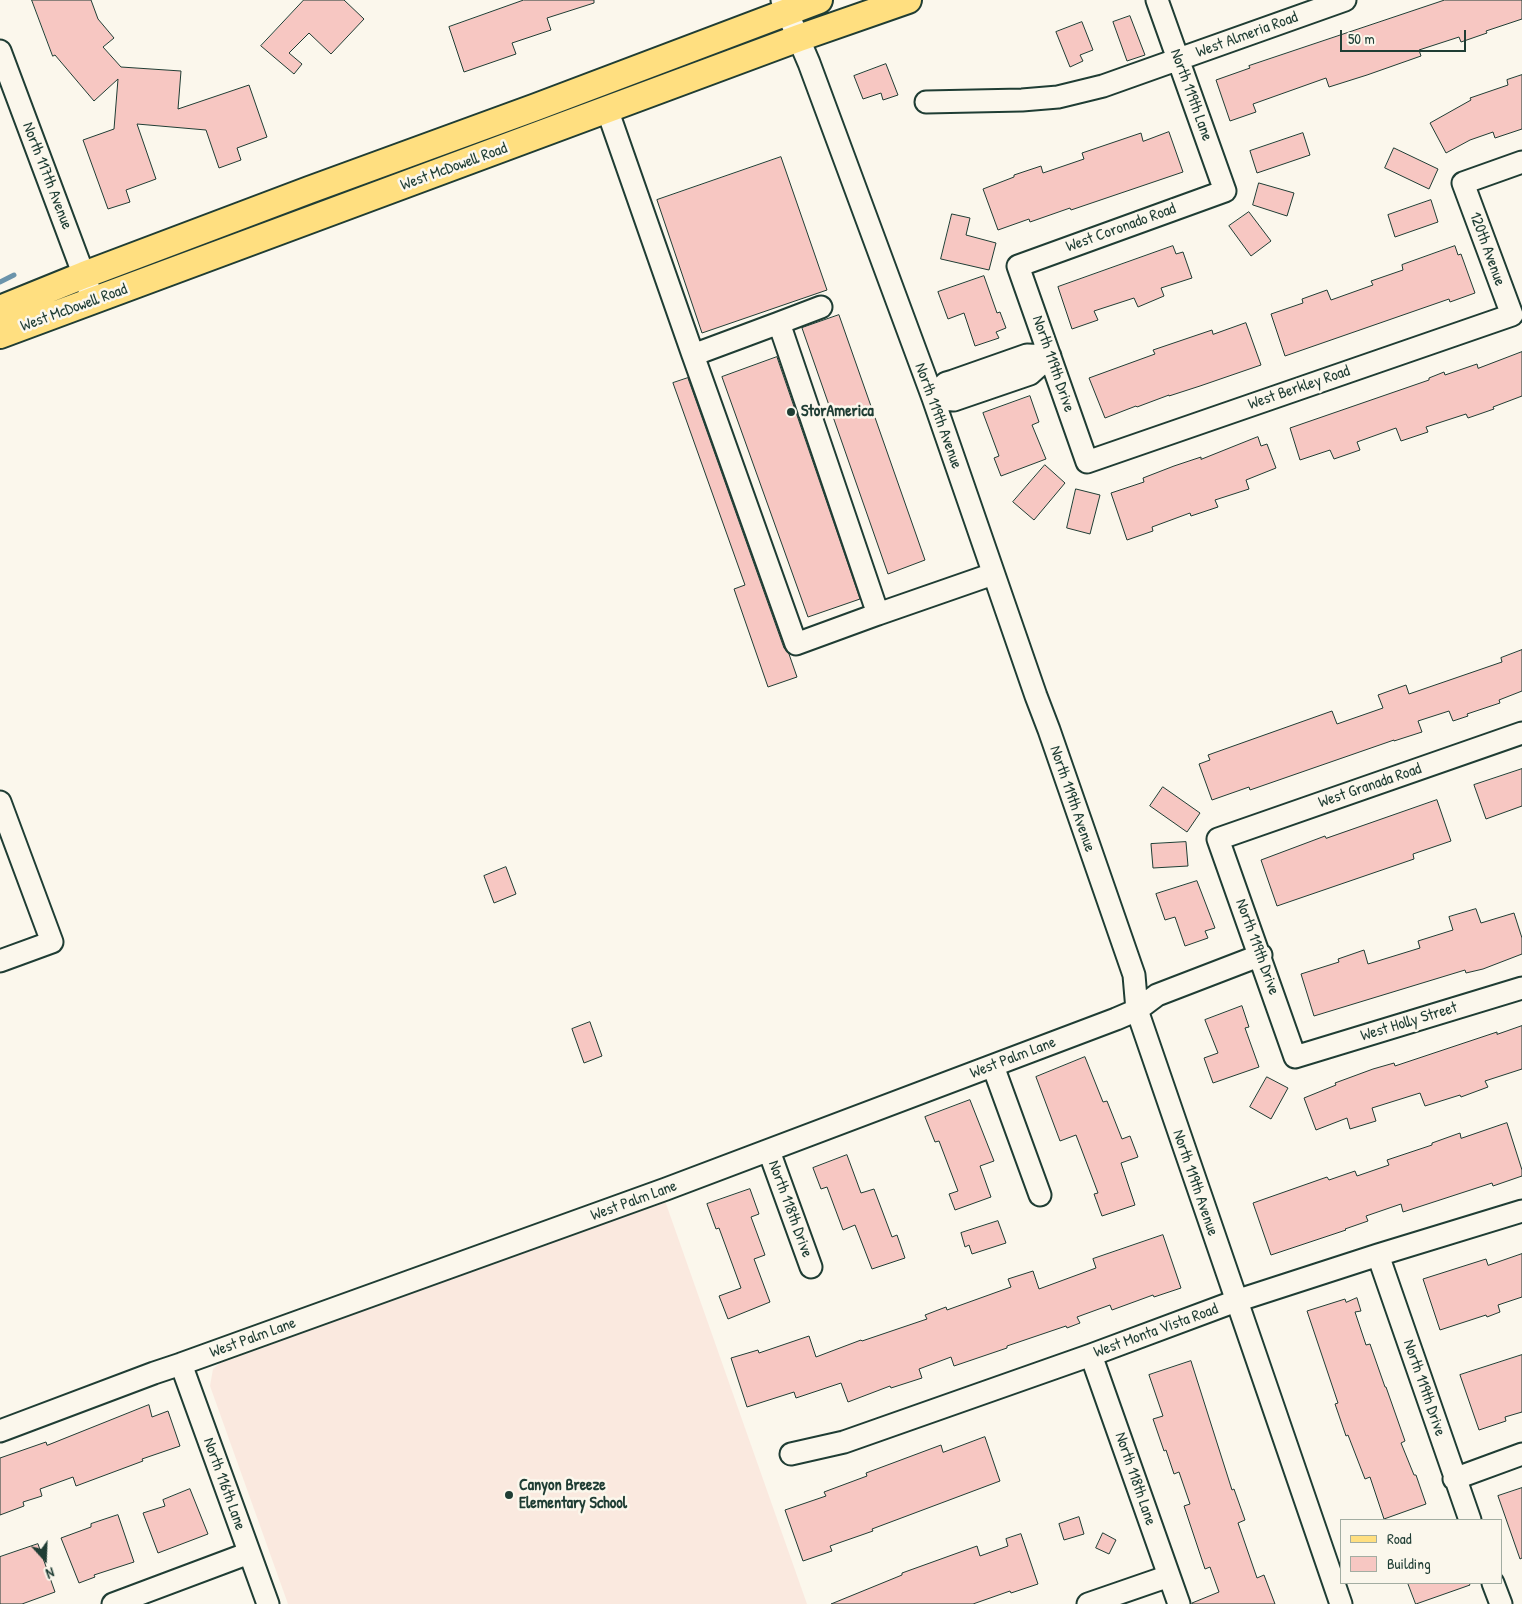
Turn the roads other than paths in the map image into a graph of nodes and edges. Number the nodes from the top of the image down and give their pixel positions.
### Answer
1 (819, 0) edge
2 (908, 0) edge
3 (1157, 0) edge
4 (1345, 0) edge
5 (784, 6) edge
6 (799, 38) junction
7 (0, 51) edge
8 (1178, 59) junction
9 (926, 102) dead end
10 (607, 109) junction
11 (1522, 162) edge
12 (1225, 191) joint
13 (1018, 266) joint
14 (84, 275) junction
15 (94, 301) junction
16 (821, 308) dead end
17 (0, 309) edge
18 (1512, 315) joint
19 (778, 323) junction
20 (0, 335) edge
21 (693, 355) junction
22 (1050, 356) junction
23 (933, 398) junction
24 (1087, 462) joint
25 (993, 574) junction
26 (878, 614) junction
27 (1522, 733) edge
28 (0, 802) edge
29 (1218, 839) joint
30 (1261, 956) junction
31 (0, 961) edge
32 (1522, 988) edge
33 (1137, 1010) junction
34 (1295, 1056) joint
35 (993, 1066) junction
36 (769, 1151) junction
37 (1040, 1195) dead end
38 (1522, 1211) edge
39 (1378, 1254) junction
40 (811, 1267) dead end
41 (1236, 1301) junction
42 (1091, 1355) junction
43 (181, 1364) junction
44 (0, 1431) edge
45 (791, 1454) dead end
46 (1522, 1454) edge
47 (1454, 1478) junction
48 (1470, 1519) edge
49 (250, 1553) junction
50 (1169, 1576) junction
51 (1493, 1584) edge
52 (113, 1604) edge
53 (268, 1604) edge
54 (1088, 1604) edge
55 (1179, 1604) edge
56 (1341, 1604) edge
57 (1501, 1604) edge

1 - 5 main road, West McDowell Road
2 - 6 main road, West McDowell Road
3 - 8 street, North 119th Lane
4 - 8 street, West Almeria Road
5 - 6 street, North 119th Avenue
5 - 14 main road, West McDowell Road
6 - 10 main road, West McDowell Road
6 - 23 street, North 119th Avenue
7 - 14 street, North 117th Avenue
8 - 9 street, West Almeria Road
8 - 12 street, North 119th Lane
10 - 15 main road, West McDowell Road
10 - 21 street
11 - 18 street, 120th Avenue
12 - 13 street, West Coronado Road
13 - 22 street, North 119th Drive
14 - 15 street, North 117th Avenue
14 - 17 main road, West McDowell Road
15 - 20 main road, West McDowell Road
16 - 19 street
18 - 24 street, West Berkley Road
19 - 21 street
19 - 26 street
21 - 26 street
22 - 23 street
22 - 24 street, North 119th Drive
23 - 25 street, North 119th Avenue
25 - 26 street
25 - 33 street, North 119th Avenue
27 - 29 street, West Granada Road
28 - 31 street
29 - 30 street, North 119th Drive
30 - 33 street, West Palm Lane
30 - 34 street, North 119th Drive
32 - 34 street, West Holly Street
33 - 35 street, West Palm Lane
33 - 41 street, North 119th Avenue
35 - 36 street, West Palm Lane
35 - 37 street
36 - 40 street, North 118th Drive
36 - 43 street, West Palm Lane
38 - 39 street, West Monta Vista Road
39 - 41 street, West Monta Vista Road
39 - 47 street, North 119th Drive
41 - 42 street, West Monta Vista Road
41 - 56 street, North 119th Avenue
42 - 45 street, West Monta Vista Road
42 - 50 street, North 118th Lane
43 - 44 street, West Palm Lane
43 - 49 street, North 116th Lane
46 - 47 street
47 - 48 street, North 119th Drive
49 - 52 street
49 - 53 street, North 116th Lane
50 - 54 street
50 - 55 street, North 118th Lane
51 - 57 street

